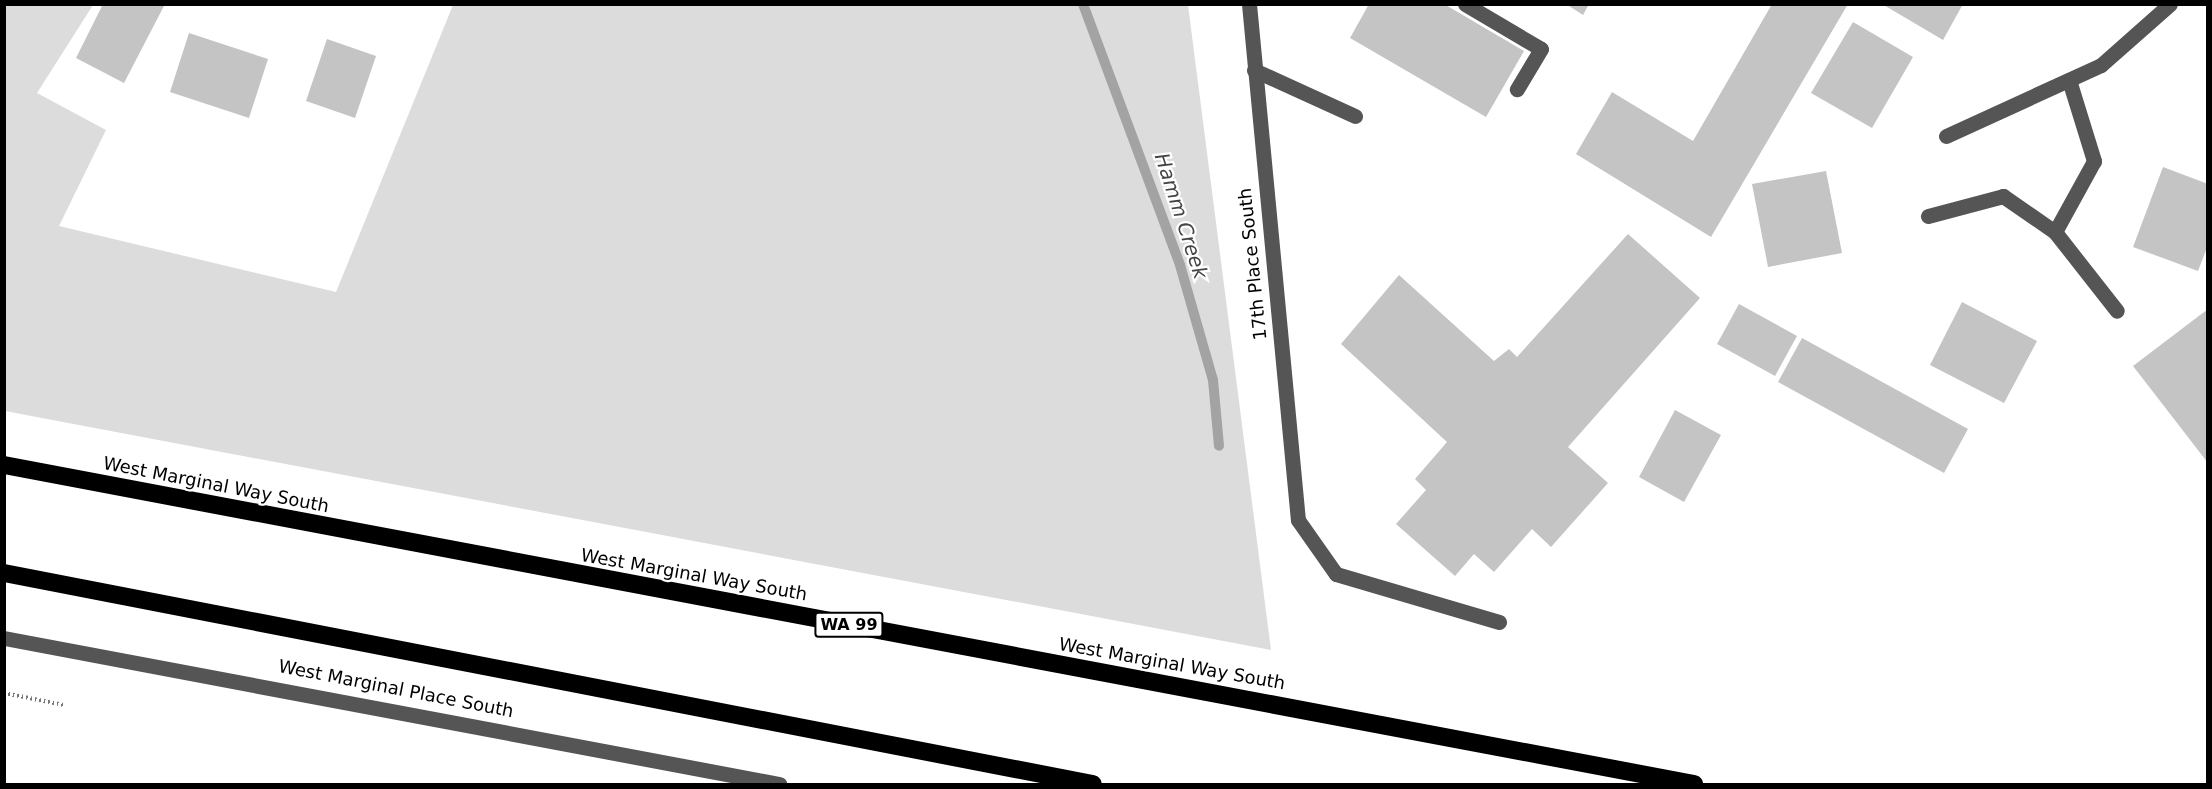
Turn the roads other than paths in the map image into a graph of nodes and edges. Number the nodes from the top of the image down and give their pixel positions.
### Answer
1 (1249, 4) edge
2 (1465, 4) edge
3 (2170, 4) edge
4 (1254, 70) junction
5 (2069, 80) junction
6 (1517, 89) dead end
7 (1354, 116) dead end
8 (1946, 136) dead end
9 (1928, 216) dead end
10 (2055, 232) junction
11 (2117, 311) dead end
12 (4, 465) edge
13 (4, 573) edge
14 (1499, 622) dead end
15 (4, 638) edge
16 (779, 784) edge
17 (1093, 784) edge
18 (1694, 784) edge

1 - 4 street, 17th Place South
2 - 6 street
3 - 5 street
4 - 7 street
4 - 14 street, 17th Place South
5 - 8 street
5 - 10 street
9 - 10 street
10 - 11 street
12 - 18 highway, West Marginal Way South / WA 99
13 - 17 highway
15 - 16 street, West Marginal Place South

